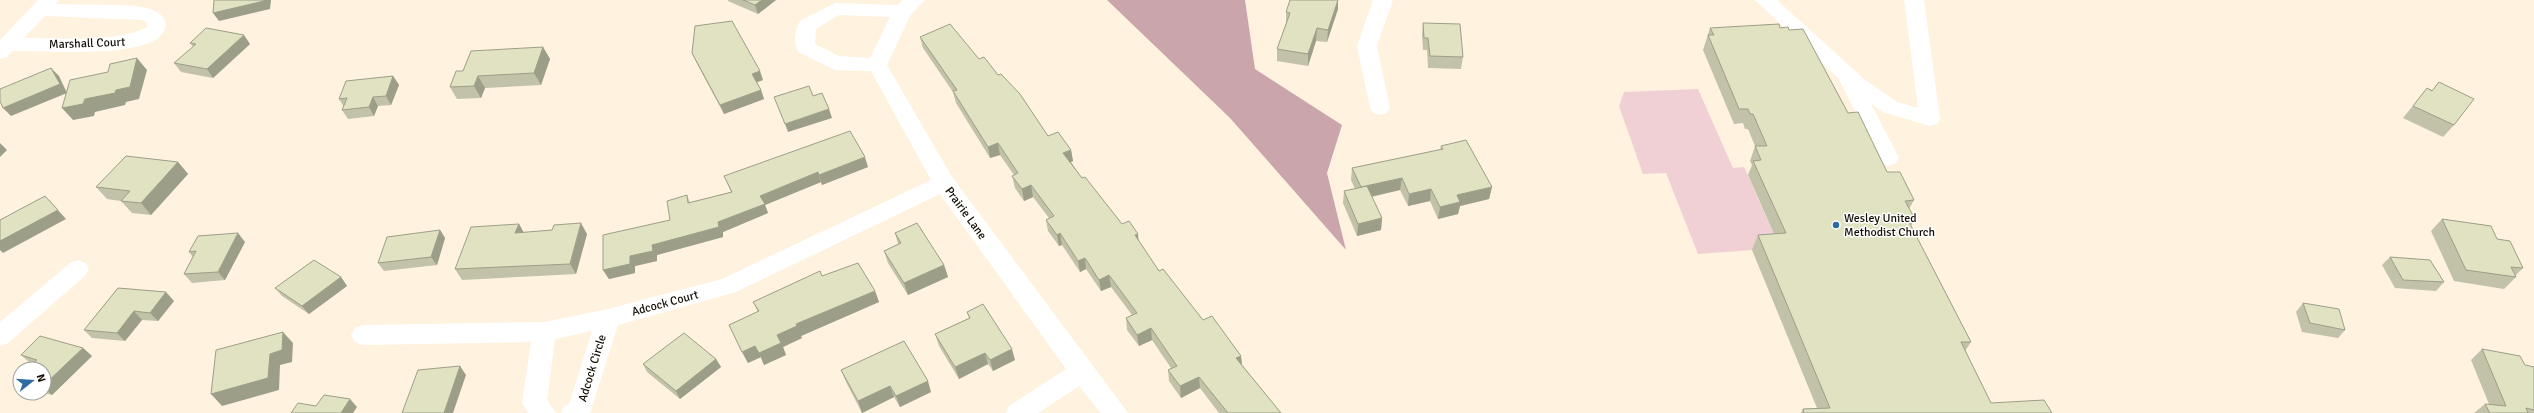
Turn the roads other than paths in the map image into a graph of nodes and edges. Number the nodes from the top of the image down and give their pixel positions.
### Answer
1 (1383, 0) edge
2 (1765, 0) edge
3 (1914, 0) edge
4 (44, 5) edge
5 (909, 6) edge
6 (3, 48) edge
7 (877, 65) junction
8 (1846, 74) junction
9 (1380, 108) dead end
10 (1888, 158) dead end
11 (944, 183) junction
12 (78, 269) dead end
13 (608, 318) junction
14 (544, 332) junction
15 (0, 336) edge
16 (363, 336) dead end
17 (1082, 372) junction
18 (544, 413) edge
19 (573, 413) edge
20 (1018, 413) edge
21 (1116, 413) edge

1 - 9 street
2 - 8 street
3 - 8 street
4 - 6 street
4 - 6 street, Marshall Court
5 - 7 street
5 - 7 street
7 - 11 street, Prairie Lane
8 - 10 street
11 - 13 street, Adcock Court
11 - 17 street, Prairie Lane
12 - 15 street
13 - 14 street, Adcock Court
13 - 19 street, Adcock Circle
14 - 16 street, Adcock Court
14 - 18 street
17 - 20 street
17 - 21 street, Prairie Lane

